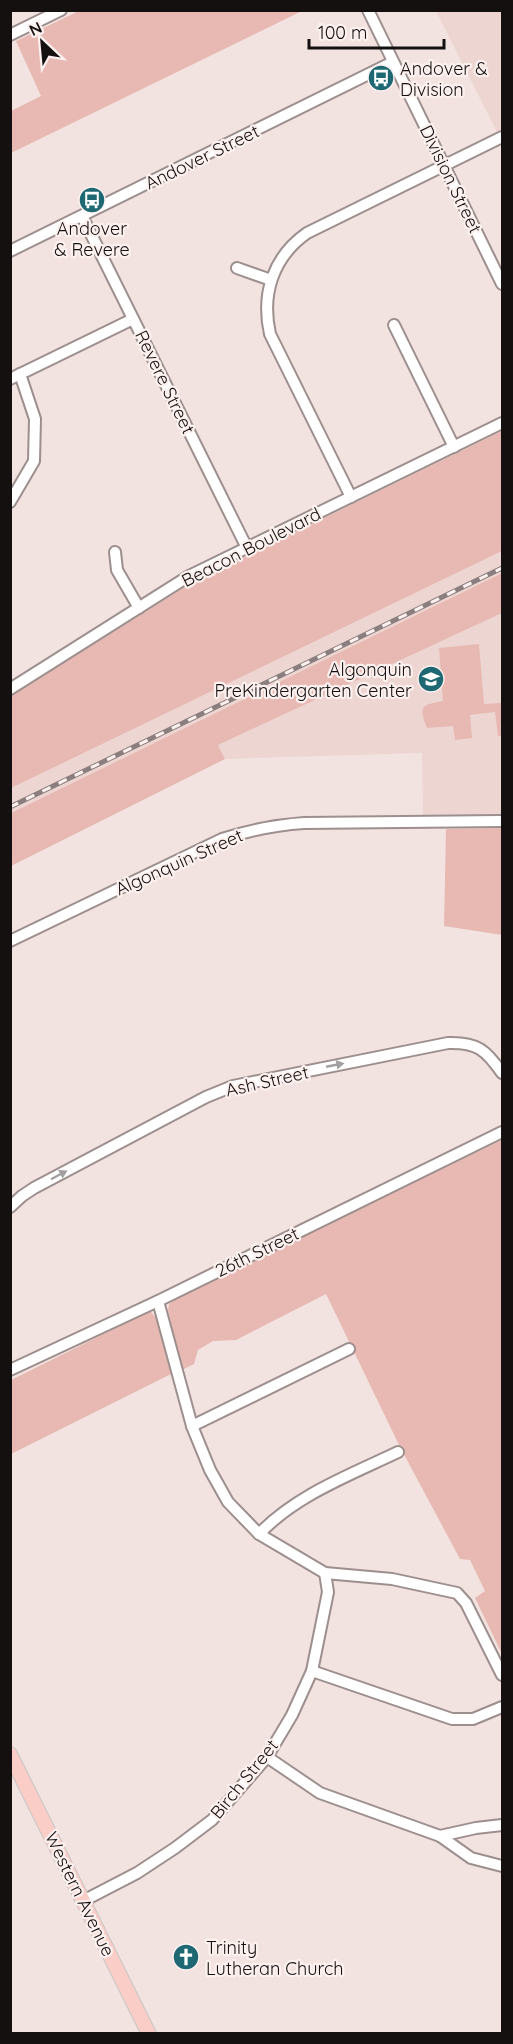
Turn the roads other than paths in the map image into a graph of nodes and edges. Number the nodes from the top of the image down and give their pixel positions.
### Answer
1 (61, 10) edge
2 (368, 10) edge
3 (10, 35) edge
4 (393, 62) junction
5 (502, 137) edge
6 (445, 165) junction
7 (82, 216) junction
8 (10, 251) edge
9 (237, 268) dead end
10 (271, 280) junction
11 (502, 284) edge
12 (133, 319) junction
13 (394, 326) dead end
14 (15, 376) edge
15 (502, 423) edge
16 (454, 447) junction
17 (351, 497) junction
18 (10, 502) edge
19 (247, 548) junction
20 (115, 552) dead end
21 (139, 608) junction
22 (10, 689) edge
23 (502, 821) edge
24 (10, 941) edge
25 (502, 1072) edge
26 (502, 1132) edge
27 (10, 1207) edge
28 (158, 1301) junction
29 (350, 1349) dead end
30 (10, 1370) edge
31 (192, 1426) junction
32 (398, 1452) dead end
33 (259, 1534) junction
34 (325, 1573) junction
35 (312, 1671) junction
36 (502, 1675) edge
37 (502, 1707) edge
38 (10, 1754) edge
39 (267, 1757) junction
40 (502, 1825) edge
41 (440, 1836) junction
42 (502, 1866) edge
43 (83, 1901) junction
44 (149, 2034) edge

1 - 3 street
2 - 4 street, Division Street
4 - 6 street, Division Street
4 - 7 street, Andover Street
5 - 6 street
6 - 10 street
6 - 11 street, Division Street
7 - 8 street, Andover Street
7 - 12 street, Revere Street
9 - 10 street
10 - 17 street
12 - 14 street
12 - 19 street, Revere Street
13 - 16 street
14 - 18 street
15 - 16 street, Beacon Boulevard
16 - 17 street, Beacon Boulevard
17 - 19 street, Beacon Boulevard
19 - 21 street, Beacon Boulevard
20 - 21 street
21 - 22 street, Beacon Boulevard
23 - 24 street, Algonquin Street
27 -> 25 street, Ash Street
26 - 28 street, 26th Street
28 - 30 street, 26th Street
28 - 31 street
29 - 31 street
31 - 33 street
32 - 33 street
33 - 34 street
34 - 35 street, Birch Street
34 - 36 street
35 - 37 street
35 - 39 street, Birch Street
38 - 43 main road, Western Avenue
39 - 41 street
39 - 43 street, Birch Street
40 - 41 street
41 - 42 street
43 - 44 main road, Western Avenue

